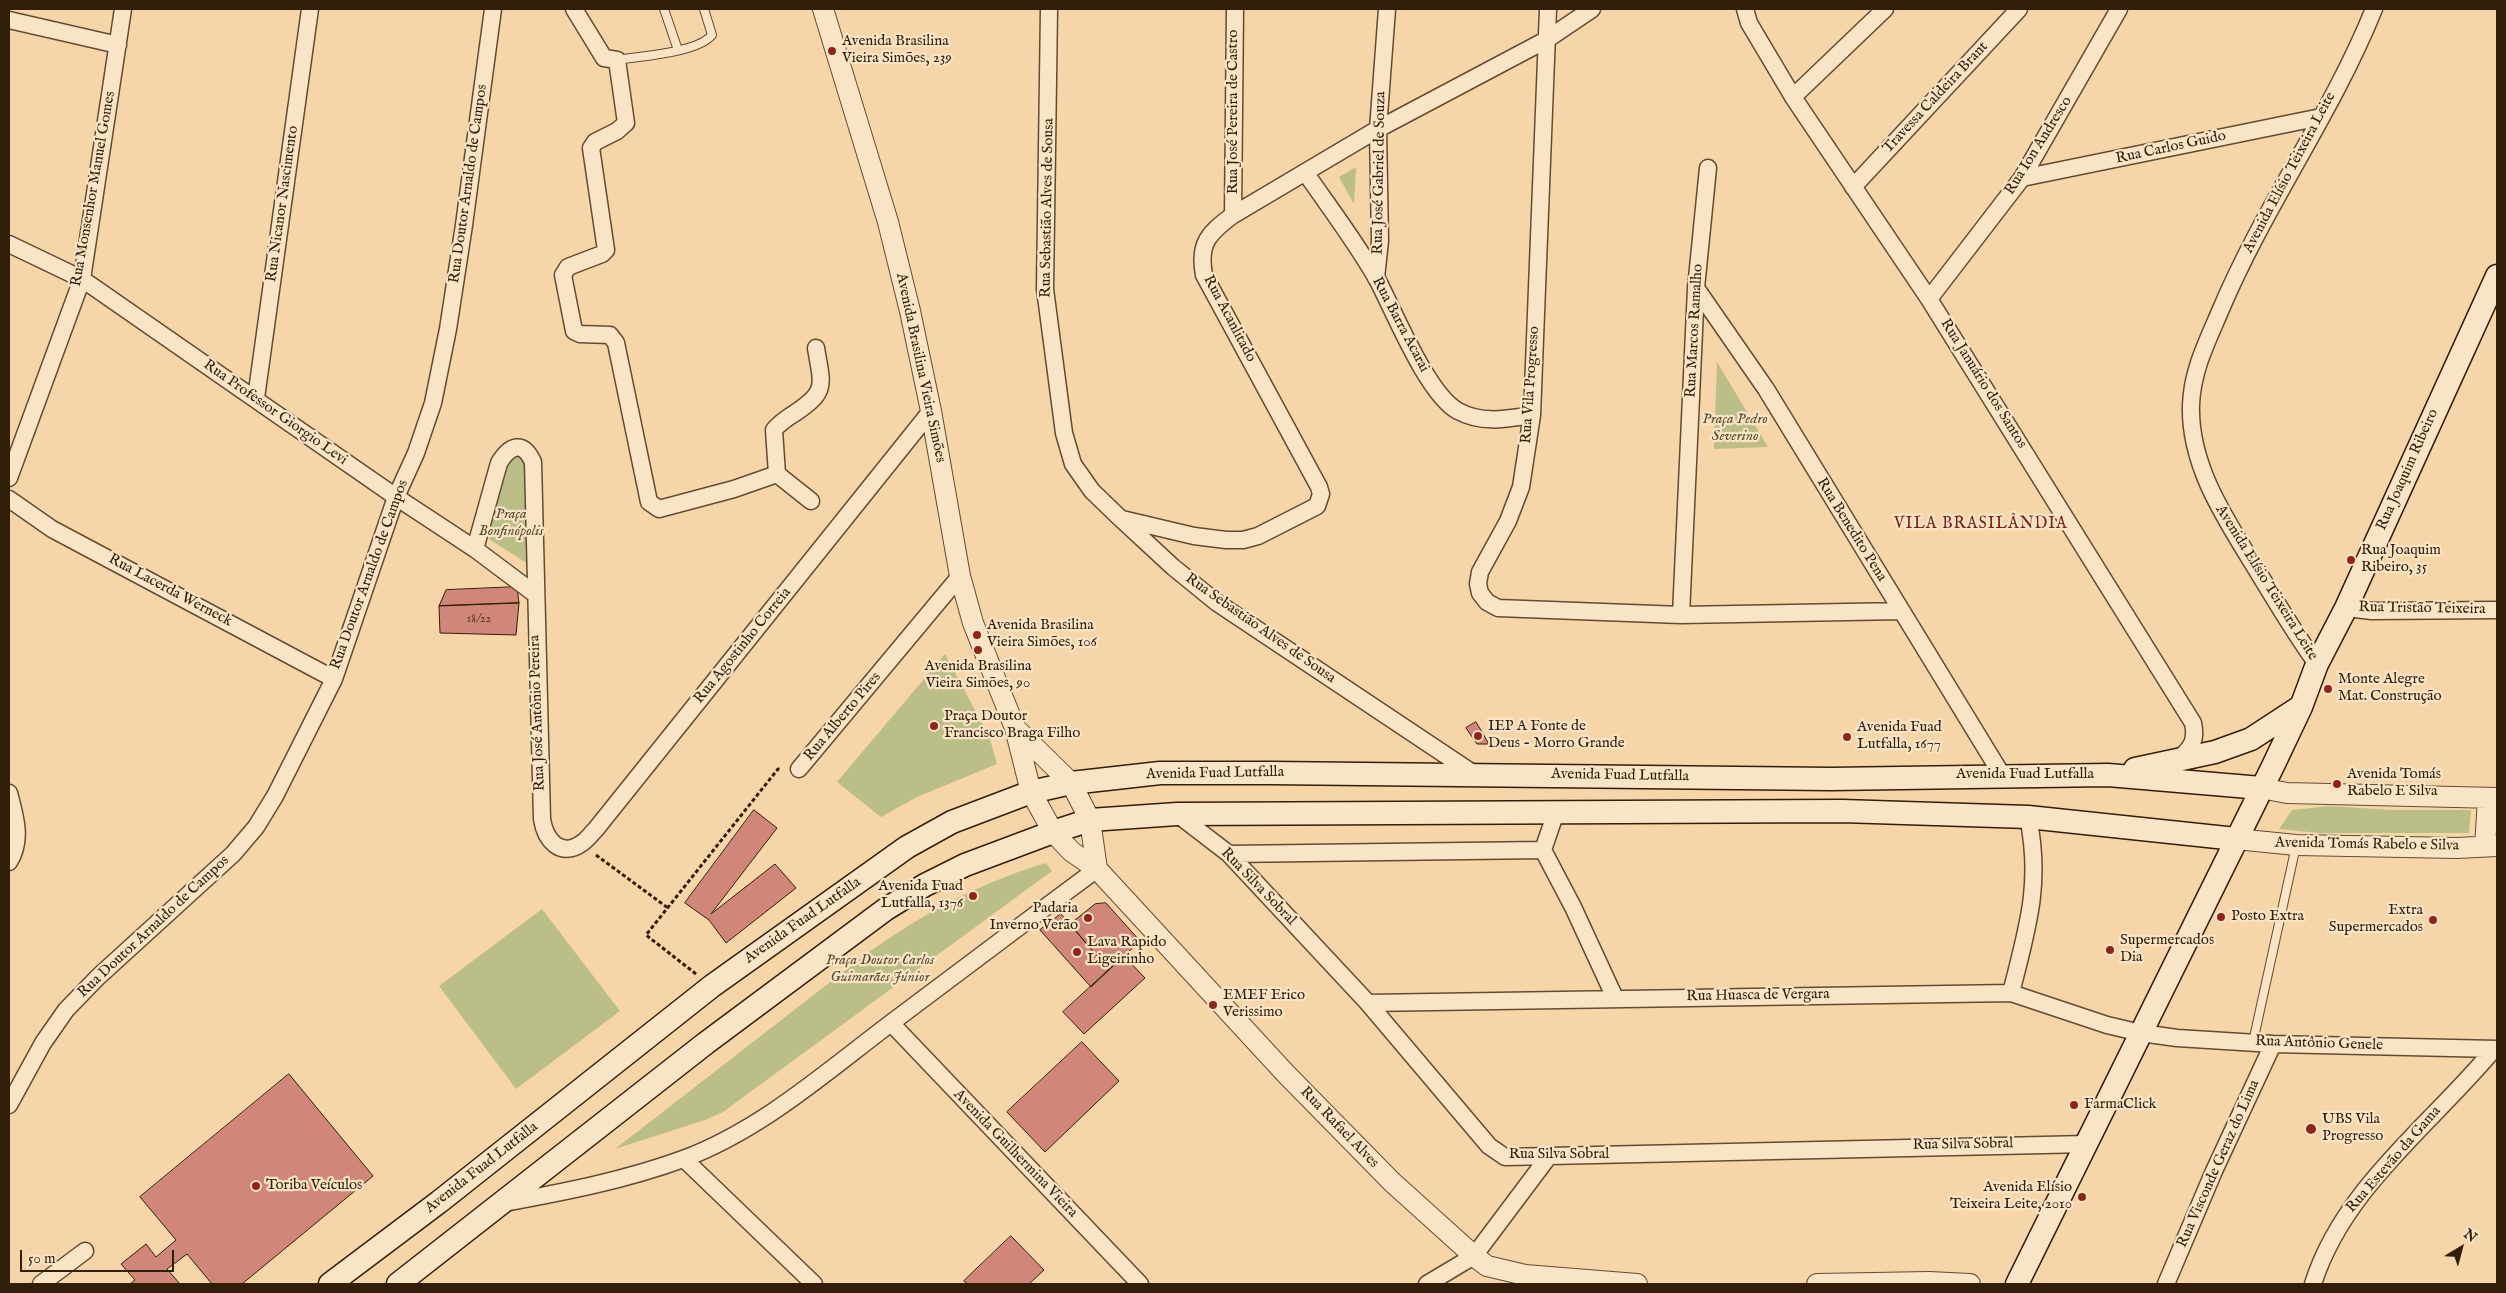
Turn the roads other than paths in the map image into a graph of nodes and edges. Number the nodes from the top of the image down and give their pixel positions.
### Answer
1 (123, 9) edge
2 (310, 9) edge
3 (493, 9) edge
4 (574, 9) edge
5 (664, 9) edge
6 (704, 9) edge
7 (823, 9) edge
8 (1049, 9) edge
9 (1235, 9) edge
10 (1387, 9) edge
11 (1548, 9) edge
12 (1592, 9) edge
13 (1745, 9) edge
14 (1885, 9) edge
15 (2019, 9) edge
16 (2119, 9) edge
17 (2374, 9) edge
18 (9, 20) edge
19 (1546, 40) junction
20 (118, 45) junction
21 (678, 50) junction
22 (616, 60) junction
23 (1793, 97) junction
24 (2321, 117) junction
25 (1378, 129) junction
26 (1708, 168) dead end
27 (1305, 172) junction
28 (2022, 178) junction
29 (1853, 187) junction
30 (1233, 215) junction
31 (9, 244) edge
32 (2497, 276) edge
33 (1376, 278) junction
34 (82, 279) junction
35 (1696, 288) junction
36 (1929, 298) junction
37 (2492, 304) edge
38 (816, 348) dead end
39 (256, 398) junction
40 (931, 411) junction
41 (1532, 415) junction
42 (777, 474) junction
43 (9, 478) edge
44 (396, 498) junction
45 (9, 499) edge
46 (812, 501) dead end
47 (1120, 518) junction
48 (475, 549) junction
49 (960, 576) junction
50 (535, 594) junction
51 (2346, 608) junction
52 (2497, 610) edge
53 (1902, 611) junction
54 (1681, 615) junction
55 (2317, 664) junction
56 (334, 678) junction
57 (2300, 707) junction
58 (1015, 728) junction
59 (2176, 762) junction
60 (799, 770) road end
61 (1474, 774) junction
62 (2002, 775) junction
63 (2108, 775) junction
64 (1894, 777) junction
65 (1071, 783) junction
66 (2261, 788) junction
67 (1031, 792) junction
68 (9, 793) edge
69 (2492, 798) edge
70 (1556, 812) junction
71 (1883, 812) junction
72 (1177, 814) junction
73 (2028, 817) junction
74 (1090, 820) junction
75 (544, 832) joint
76 (1053, 832) junction
77 (2236, 839) junction
78 (2296, 844) junction
79 (2491, 846) edge
80 (1543, 850) junction
81 (1229, 854) junction
82 (9, 862) edge
83 (1097, 869) junction
84 (2011, 993) junction
85 (1615, 998) junction
86 (1368, 1003) junction
87 (891, 1023) junction
88 (2141, 1033) junction
89 (2253, 1042) junction
90 (2273, 1044) junction
91 (2496, 1049) edge
92 (9, 1105) edge
93 (2088, 1144) junction
94 (1549, 1156) junction
95 (684, 1159) junction
96 (502, 1203) junction
97 (85, 1250) dead end
98 (1474, 1256) junction
99 (41, 1284) edge
100 (330, 1284) edge
101 (398, 1284) edge
102 (814, 1284) edge
103 (1140, 1284) edge
104 (1427, 1284) edge
105 (1637, 1284) edge
106 (1817, 1284) edge
107 (1970, 1284) edge
108 (2017, 1284) edge
109 (2166, 1284) edge
110 (2313, 1284) edge

1 - 20 street, Rua Monsenhor Manuel Gomes
2 - 39 street, Rua Nicanor Nascimento
3 - 44 street, Rua Doutor Arnaldo de Campos
4 - 22 street
5 - 21 lane
6 - 21 lane
7 - 40 street, Avenida Brasilina Vieira Simões
8 - 47 street, Rua Sebastião Alves de Sousa
9 - 30 street, Rua José Pereira de Castro
10 - 25 street, Rua José Gabriel de Souza
11 - 19 street, Rua Vila Progresso
12 - 19 street, Rua Acanlitado
13 - 23 street, Rua Januário dos Santos
14 - 23 street
15 - 29 street, Travessa Caldeira Brant
16 - 28 street, Rua Ion Andresco
17 - 24 street, Avenida Elísio Teixeira Leite
18 - 20 street
19 - 25 street, Rua Acanlitado
19 - 41 street, Rua Vila Progresso
20 - 34 street, Rua Monsenhor Manuel Gomes
21 - 22 lane
22 - 42 street
23 - 29 street, Rua Januário dos Santos
24 - 28 street, Rua Carlos Guido
24 - 55 street, Avenida Elísio Teixeira Leite
25 - 27 street, Rua Acanlitado
25 - 33 street, Rua José Gabriel de Souza
26 - 35 street, Rua Marcos Ramalho
27 - 30 street, Rua Acanlitado
27 - 33 street, Rua Barra Acarai
28 - 36 street, Rua Ion Andresco
29 - 36 street, Rua Januário dos Santos
30 - 47 street, Rua Acanlitado
31 - 34 street, Rua Professor Giorgio Levi
32 - 37 main road, Rua Joaquim Ribeiro
33 - 41 street, Rua Barra Acarai
34 - 39 street, Rua Professor Giorgio Levi
34 - 43 street, Rua Monsenhor Manuel Gomes
35 - 53 street, Rua Benedito Pena
35 - 54 street, Rua Marcos Ramalho
36 - 59 street, Rua Januário dos Santos
37 - 51 main road, Rua Joaquim Ribeiro
38 - 42 street
39 - 44 street, Rua Professor Giorgio Levi
40 - 49 street, Avenida Brasilina Vieira Simões
40 - 75 street, Rua Agostinho Correia
41 - 54 street, Rua Vila Progresso
42 - 46 street
44 - 48 street, Rua Professor Giorgio Levi
44 - 56 street, Rua Doutor Arnaldo de Campos
45 - 56 street, Rua Lacerda Werneck
47 - 61 street, Rua Sebastião Alves de Sousa
48 - 50 street, Rua Professor Giorgio Levi
48 - 50 street
49 - 58 street, Avenida Brasilina Vieira Simões
49 - 60 street, Rua Alberto Pires
50 - 75 street, Rua José Antônio Pereira
51 - 52 street, Rua Tristão Teixeira
51 - 55 main road, Rua Joaquim Ribeiro
53 - 54 street, Rua Vila Progresso
53 - 62 street, Rua Benedito Pena
55 - 57 main road, Avenida Elísio Teixeira Leite
56 - 92 street, Rua Doutor Arnaldo de Campos
57 - 59 main road
57 - 66 main road, Avenida Elísio Teixeira Leite
58 - 65 street, Avenida Brasilina Vieira Simões
58 - 67 street, Avenida Brasilina Vieira Simões
59 - 63 main road
61 - 64 main road, Avenida Fuad Lutfalla
61 - 65 main road, Avenida Fuad Lutfalla
62 - 63 main road, Avenida Fuad Lutfalla
62 - 64 main road, Avenida Fuad Lutfalla
63 - 66 main road, Avenida Fuad Lutfalla
64 - 71 main road
65 - 67 main road, Avenida Fuad Lutfalla
65 - 74 street, Avenida Brasilina Vieira Simões
66 - 69 street
66 - 77 main road, Avenida Elísio Teixeira Leite
67 - 76 street, Avenida Brasilina Vieira Simões
67 - 100 main road, Avenida Fuad Lutfalla
68 - 82 street
69 - 79 street
70 - 71 main road
70 - 72 main road
70 - 80 street
71 - 73 main road
72 - 74 main road
72 - 81 street, Rua Silva Sobral
73 - 77 main road
73 - 84 street
74 - 76 main road
74 - 83 street, Avenida Brasilina Vieira Simões
76 - 83 street, Avenida Brasilina Vieira Simões
76 - 96 main road
77 - 78 street, Avenida Tomás Rabelo e Silva
77 - 88 main road, Avenida Elísio Teixeira Leite
78 - 79 street, Avenida Tomás Rabelo e Silva
78 - 89 lane
80 - 81 street
80 - 85 street
81 - 86 street, Rua Silva Sobral
83 - 87 street
83 - 98 street, Rua Rafael Alves
84 - 85 street, Rua Huasca de Vergara
84 - 88 street, Rua Huasca de Vergara
85 - 86 street, Rua Huasca de Vergara
86 - 94 street, Rua Silva Sobral
87 - 95 street
87 - 103 street, Avenida Guilhermina Vieira
88 - 89 street, Rua Antônio Genele
88 - 93 main road, Avenida Elísio Teixeira Leite
89 - 90 street, Rua Antônio Genele
90 - 91 street, Rua Antônio Genele
90 - 109 street, Rua Visconde Geraz do Lima
91 - 110 street, Rua Estevão da Gama
93 - 94 street, Rua Silva Sobral
93 - 108 main road, Avenida Elísio Teixeira Leite
94 - 98 street
95 - 96 street
95 - 102 street
96 - 101 main road
97 - 99 street
98 - 104 street
98 - 105 street, Rua Rafael Alves
106 - 107 street

